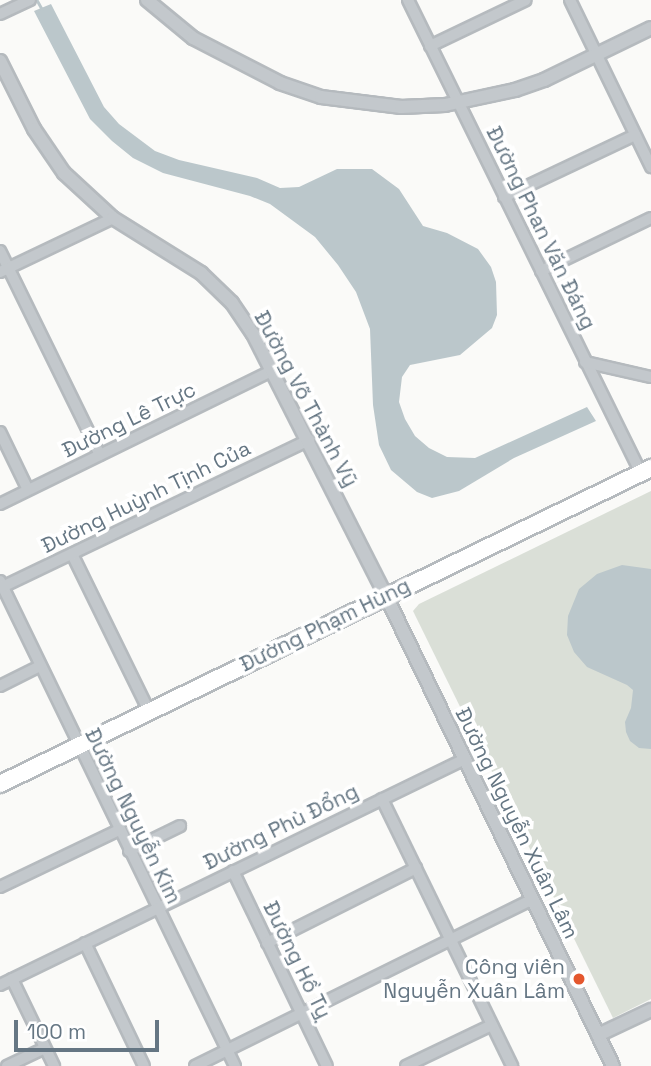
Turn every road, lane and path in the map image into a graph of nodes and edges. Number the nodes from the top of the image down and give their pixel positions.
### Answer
1 (147, 0) edge
2 (408, 0) edge
3 (526, 0) edge
4 (570, 0) edge
5 (28, 1) edge
6 (0, 14) edge
7 (651, 28) edge
8 (430, 46) junction
9 (597, 55) junction
10 (0, 61) edge
11 (457, 102) junction
12 (635, 135) junction
13 (651, 167) edge
14 (504, 197) junction
15 (113, 218) junction
16 (651, 218) edge
17 (0, 251) edge
18 (4, 270) edge
19 (541, 271) junction
20 (585, 362) junction
21 (274, 370) junction
22 (651, 377) edge
23 (0, 432) edge
24 (309, 440) junction
25 (100, 455) junction
26 (646, 471) edge
27 (28, 490) junction
28 (0, 504) edge
29 (72, 554) junction
30 (1, 585) edge
31 (386, 596) junction
32 (40, 666) junction
33 (0, 685) edge
34 (149, 711) junction
35 (77, 746) junction
36 (465, 759) junction
37 (0, 784) edge
38 (382, 799) junction
39 (180, 826) dead end
40 (119, 830) junction
41 (129, 851) junction
42 (416, 869) junction
43 (233, 871) junction
44 (0, 887) edge
45 (533, 899) junction
46 (157, 908) junction
47 (451, 940) junction
48 (85, 943) junction
49 (267, 943) junction
50 (4, 980) edge
51 (651, 1010) edge
52 (302, 1014) junction
53 (492, 1025) junction
54 (598, 1035) junction
55 (45, 1048) junction
56 (227, 1051) junction
57 (6, 1066) edge
58 (54, 1066) edge
59 (144, 1066) edge
60 (195, 1066) edge
61 (234, 1066) edge
62 (327, 1066) edge
63 (407, 1066) edge
64 (512, 1066) edge
65 (613, 1066) edge

1 - 11 street
2 - 8 street, Đường Phan Văn Đáng
3 - 8 street
4 - 9 street
5 - 6 street
7 - 9 street
8 - 11 street, Đường Phan Văn Đáng
9 - 11 street
9 - 12 street
10 - 15 street, Đường Võ Thành Vỹ
11 - 14 street, Đường Phan Văn Đáng
12 - 13 street
12 - 14 street
14 - 19 street, Đường Phan Văn Đáng
15 - 18 street
15 - 21 street, Đường Võ Thành Vỹ
16 - 19 street
17 - 18 street
18 - 25 street
19 - 20 street, Đường Phan Văn Đáng
20 - 22 street
20 - 26 street, Đường Phan Văn Đáng
21 - 24 street, Đường Võ Thành Vỹ
21 - 25 street, Đường Lê Trực
23 - 27 street
24 - 29 street, Đường Huỳnh Tịnh Của
24 - 31 street, Đường Võ Thành Vỹ
25 - 27 street, Đường Lê Trực
26 - 31 main road, Đường Phạm Hùng
27 - 28 street, Đường Lê Trực
29 - 30 street, Đường Huỳnh Tịnh Của
29 - 34 street
30 - 32 street, Đường Nguyễn Kim
31 - 34 main road, Đường Phạm Hùng
31 - 36 street, Đường Nguyễn Xuân Lâm
32 - 33 street
32 - 35 street, Đường Nguyễn Kim
34 - 35 main road, Đường Phạm Hùng
35 - 37 main road, Đường Phạm Hùng
35 - 40 street, Đường Nguyễn Kim
36 - 38 street, Đường Phù Đổng
36 - 45 street, Đường Nguyễn Xuân Lâm
38 - 42 street
38 - 43 street, Đường Phù Đổng
39 - 41 street
40 - 41 street, Đường Nguyễn Kim
40 - 44 street
41 - 46 street, Đường Nguyễn Kim
42 - 47 street
42 - 49 street
43 - 46 street, Đường Phù Đổng
43 - 49 street, Đường Hồ Tỵ
45 - 47 street
45 - 54 street, Đường Nguyễn Xuân Lâm
46 - 48 street, Đường Phù Đổng
46 - 56 street, Đường Nguyễn Kim
47 - 52 street
47 - 53 street
48 - 50 street, Đường Phù Đổng
48 - 59 street
49 - 52 street, Đường Hồ Tỵ
50 - 55 street
51 - 54 street
52 - 56 street
52 - 62 street, Đường Hồ Tỵ
53 - 63 street
53 - 64 street
54 - 65 street, Đường Nguyễn Xuân Lâm
55 - 57 street
55 - 58 street
56 - 60 street
56 - 61 street, Đường Nguyễn Kim

